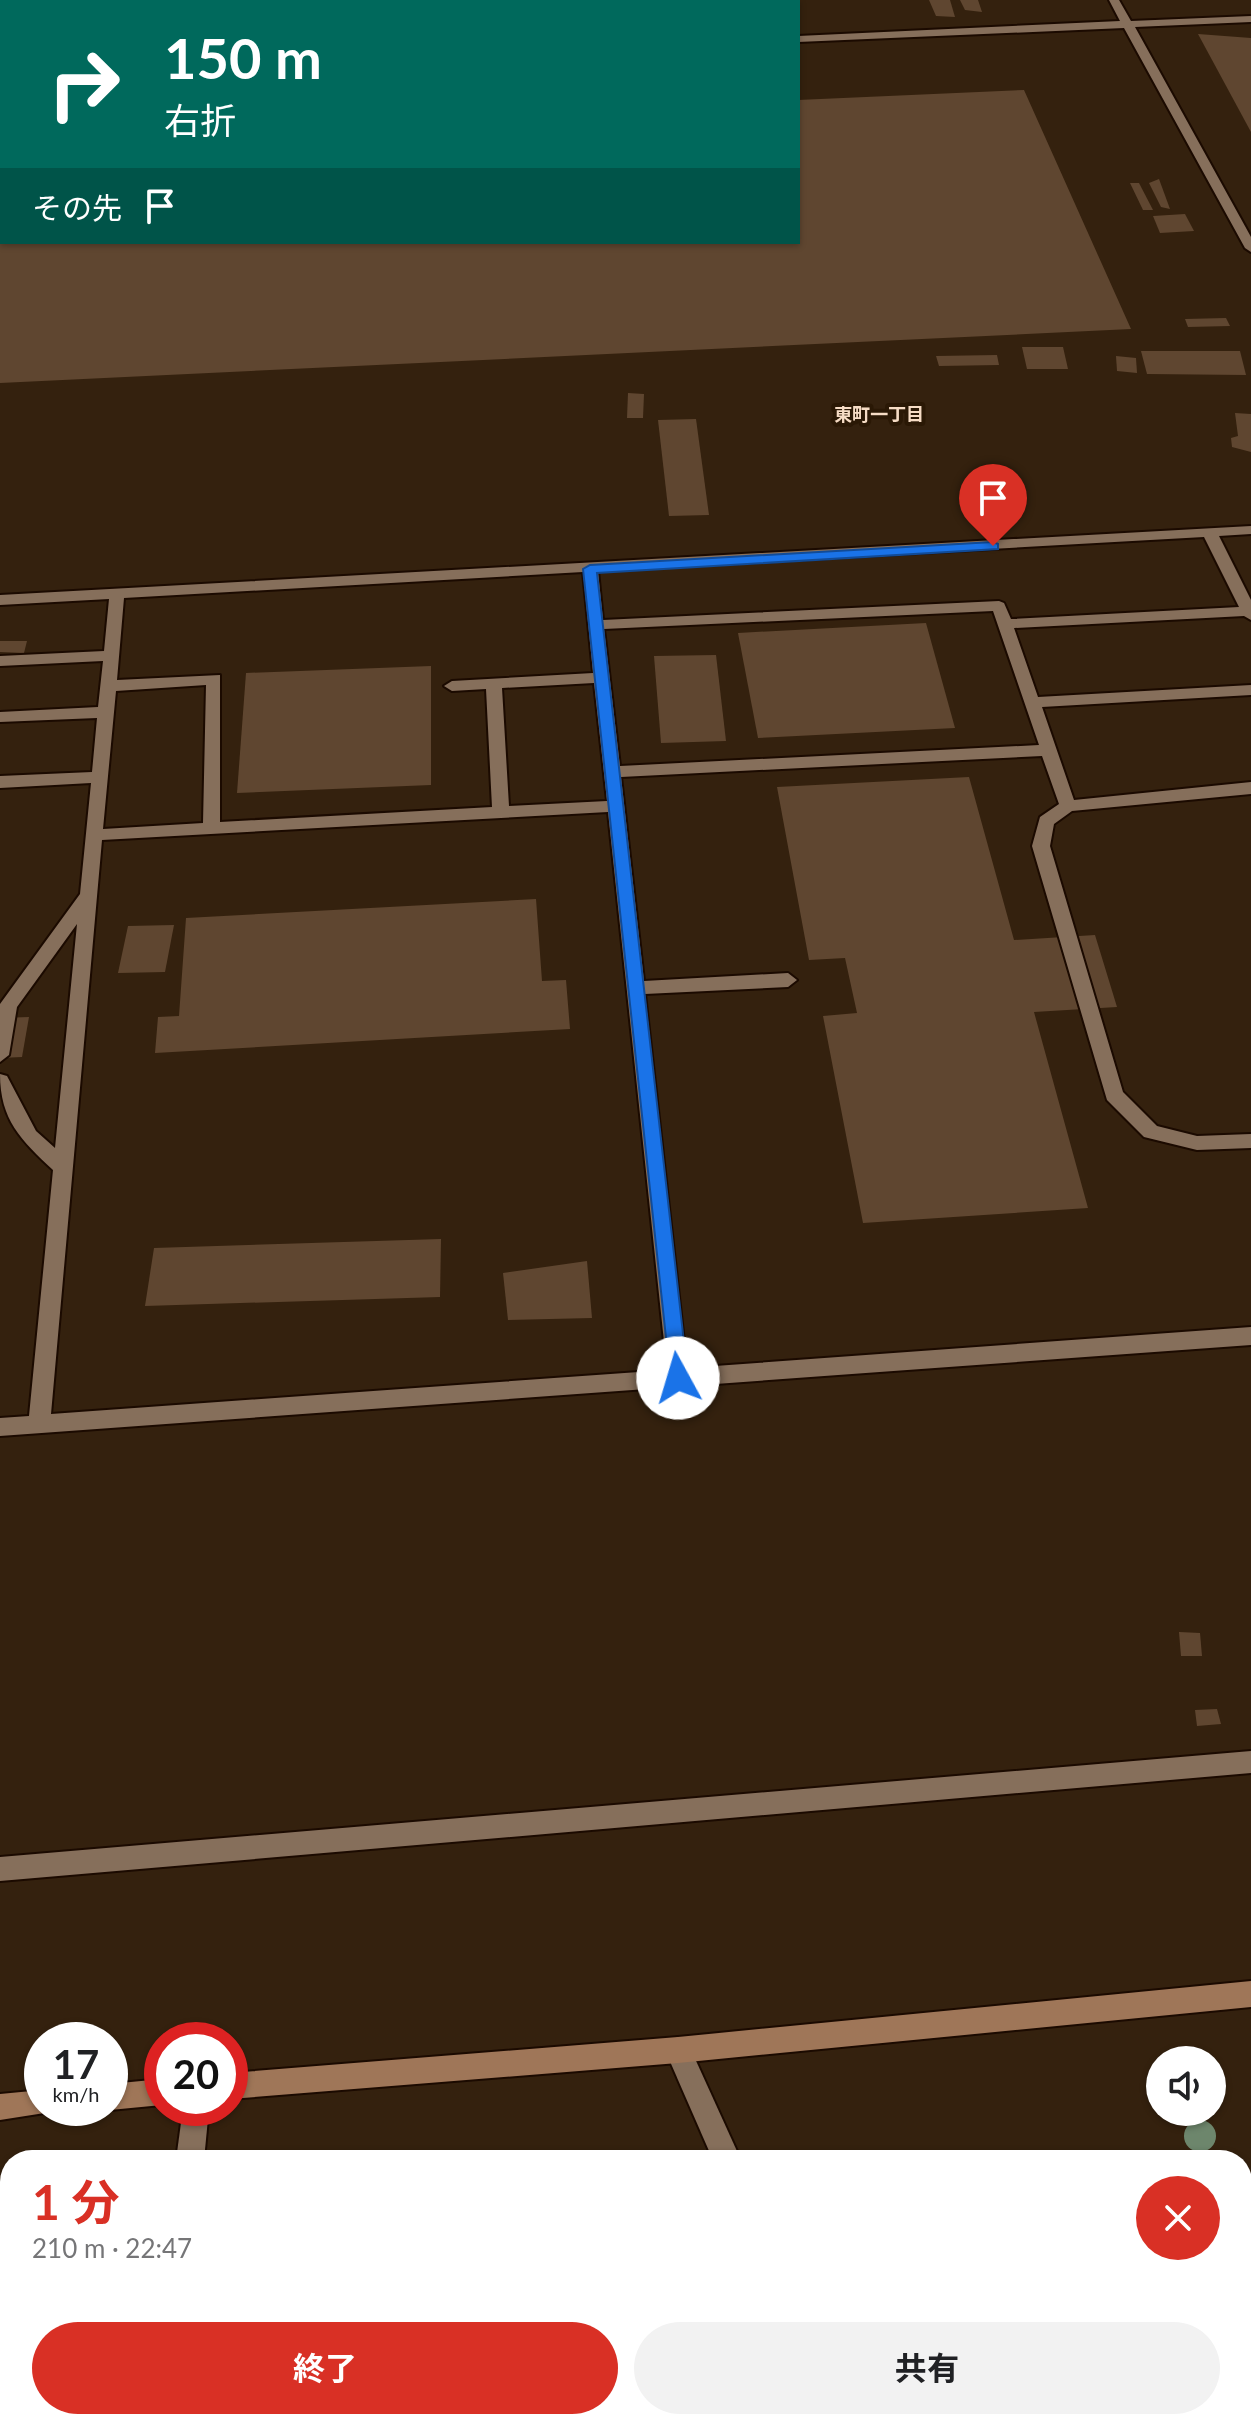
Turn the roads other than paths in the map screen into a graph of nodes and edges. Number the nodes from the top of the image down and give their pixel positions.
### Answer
1 (1114, 0) edge
2 (1251, 19) edge
3 (1128, 25) junction
4 (800, 39) edge
5 (1251, 248) edge
6 (1251, 530) edge
7 (1210, 534) junction
8 (590, 569) junction
9 (117, 593) junction
10 (0, 600) edge
11 (1250, 613) edge
12 (1004, 624) junction
13 (596, 625) junction
14 (111, 656) junction
15 (0, 661) edge
16 (602, 678) junction
17 (494, 684) junction
18 (108, 686) junction
19 (452, 686) dead end
20 (1251, 690) edge
21 (1032, 702) junction
22 (106, 712) junction
23 (0, 717) edge
24 (1048, 750) junction
25 (612, 772) junction
26 (100, 777) junction
27 (0, 782) edge
28 (1251, 788) edge
29 (615, 806) junction
30 (1068, 806) junction
31 (501, 813) junction
32 (211, 829) junction
33 (94, 835) junction
34 (88, 896) junction
35 (788, 980) dead end
36 (635, 988) junction
37 (0, 1055) edge
38 (0, 1081) edge
39 (1251, 1141) edge
40 (63, 1167) junction
41 (1251, 1336) edge
42 (678, 1378) junction
43 (39, 1424) junction
44 (0, 1427) edge
45 (1251, 1762) edge
46 (0, 1869) edge
47 (1251, 1994) edge
48 (678, 2050) junction
49 (248, 2085) edge
50 (24, 2105) edge
51 (0, 2107) edge
52 (194, 2126) edge
53 (191, 2150) edge
54 (723, 2150) edge

1 - 3 street
2 - 3 street
3 - 4 street
3 - 5 street
6 - 7 street
7 - 8 street
7 - 11 street
8 - 9 street
8 - 13 street
9 - 10 street
9 - 14 street
11 - 12 street
12 - 13 street
12 - 21 street
13 - 16 street
14 - 15 street
14 - 18 street
16 - 17 street
16 - 25 street
17 - 19 street
17 - 31 street
18 - 22 street
18 - 32 street
20 - 21 street
21 - 24 street
22 - 23 street
22 - 26 street
24 - 25 street
24 - 30 street
25 - 29 street
26 - 27 street
26 - 33 street
28 - 30 street
29 - 31 street
29 - 36 street
30 - 39 street
31 - 32 street
32 - 33 street
33 - 34 street
34 - 37 street
34 - 40 street
35 - 36 street
36 - 42 street
38 - 40 street
40 - 43 street
41 - 42 street
42 - 43 street
43 - 44 street
45 - 46 street
47 - 48 street
48 - 49 street
48 - 54 street
50 - 51 street
52 - 53 street

